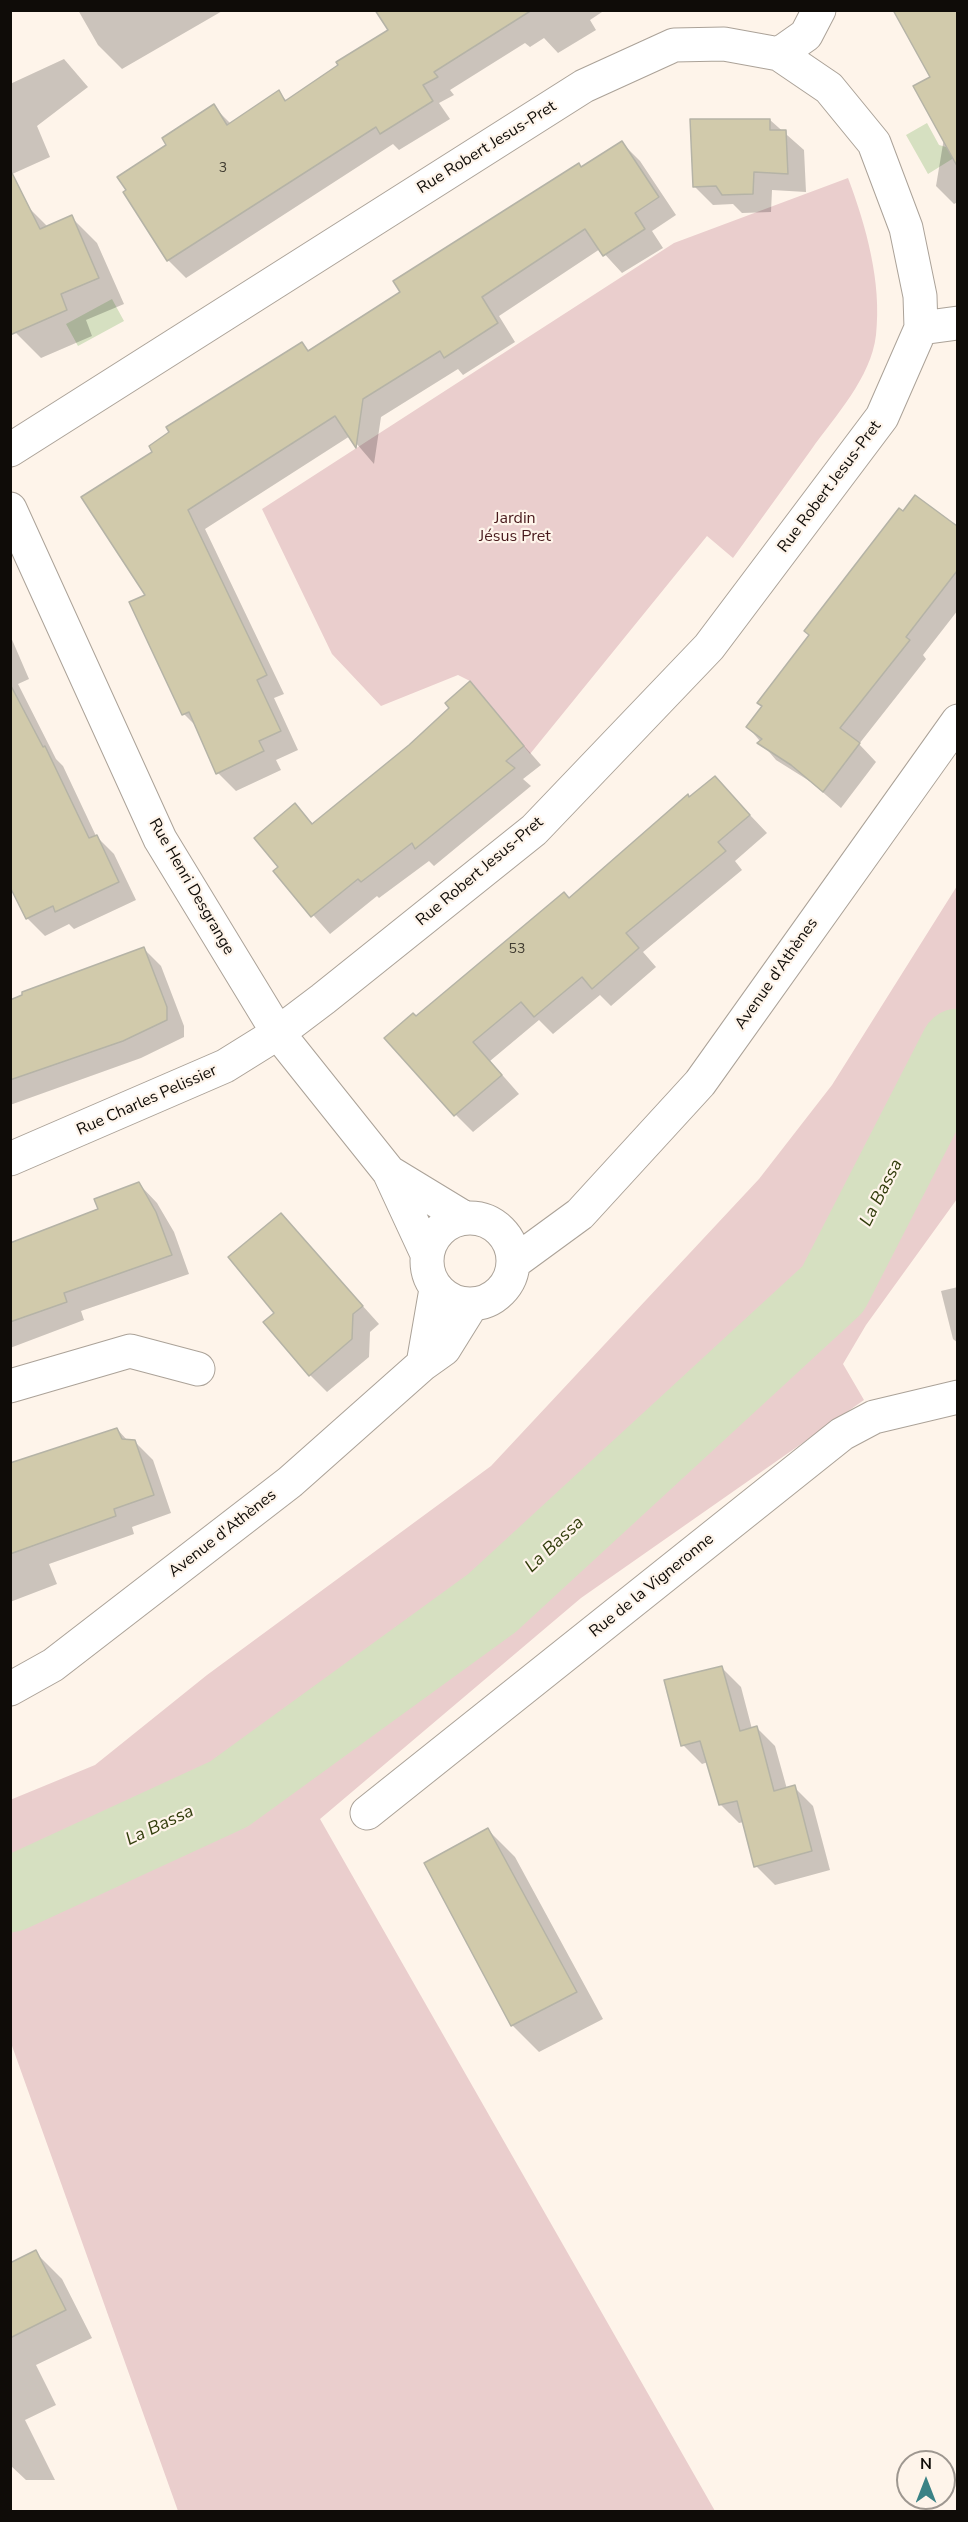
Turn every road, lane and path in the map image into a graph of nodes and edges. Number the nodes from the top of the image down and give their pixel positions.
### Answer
1 (819, 10) edge
2 (778, 54) junction
3 (957, 323) edge
4 (921, 328) junction
5 (10, 450) edge
6 (10, 509) edge
7 (957, 721) edge
8 (278, 1033) junction
9 (10, 1159) edge
10 (389, 1172) junction
11 (580, 1214) junction
12 (463, 1217) junction
13 (501, 1228) junction
14 (427, 1254) junction
15 (513, 1263) junction
16 (436, 1289) junction
17 (472, 1304) junction
18 (423, 1364) junction
19 (198, 1369) dead end
20 (10, 1386) edge
21 (957, 1398) edge
22 (10, 1689) edge
23 (367, 1813) dead end

1 - 2 street
2 - 4 street, Rue Robert Jesus-Pret
2 - 5 street, Rue Robert Jesus-Pret
3 - 4 street
4 - 8 street, Rue Robert Jesus-Pret
6 - 8 street, Rue Henri Desgrange
7 - 11 street, Avenue d'Athènes
8 - 9 street, Rue Charles Pelissier
8 - 10 street, Rue Henri Desgrange
10 - 12 street, Rue Henri Desgrange
10 - 14 street, Rue Henri Desgrange
11 - 13 street
11 - 15 street, Avenue d'Athènes
12 - 13 street
12 - 14 street
13 - 15 street
14 - 16 street
15 - 17 street
16 - 17 street
16 - 18 street
17 - 18 street, Avenue d'Athènes
18 - 22 street, Avenue d'Athènes
19 - 20 street
21 - 23 street, Rue de la Vigneronne

